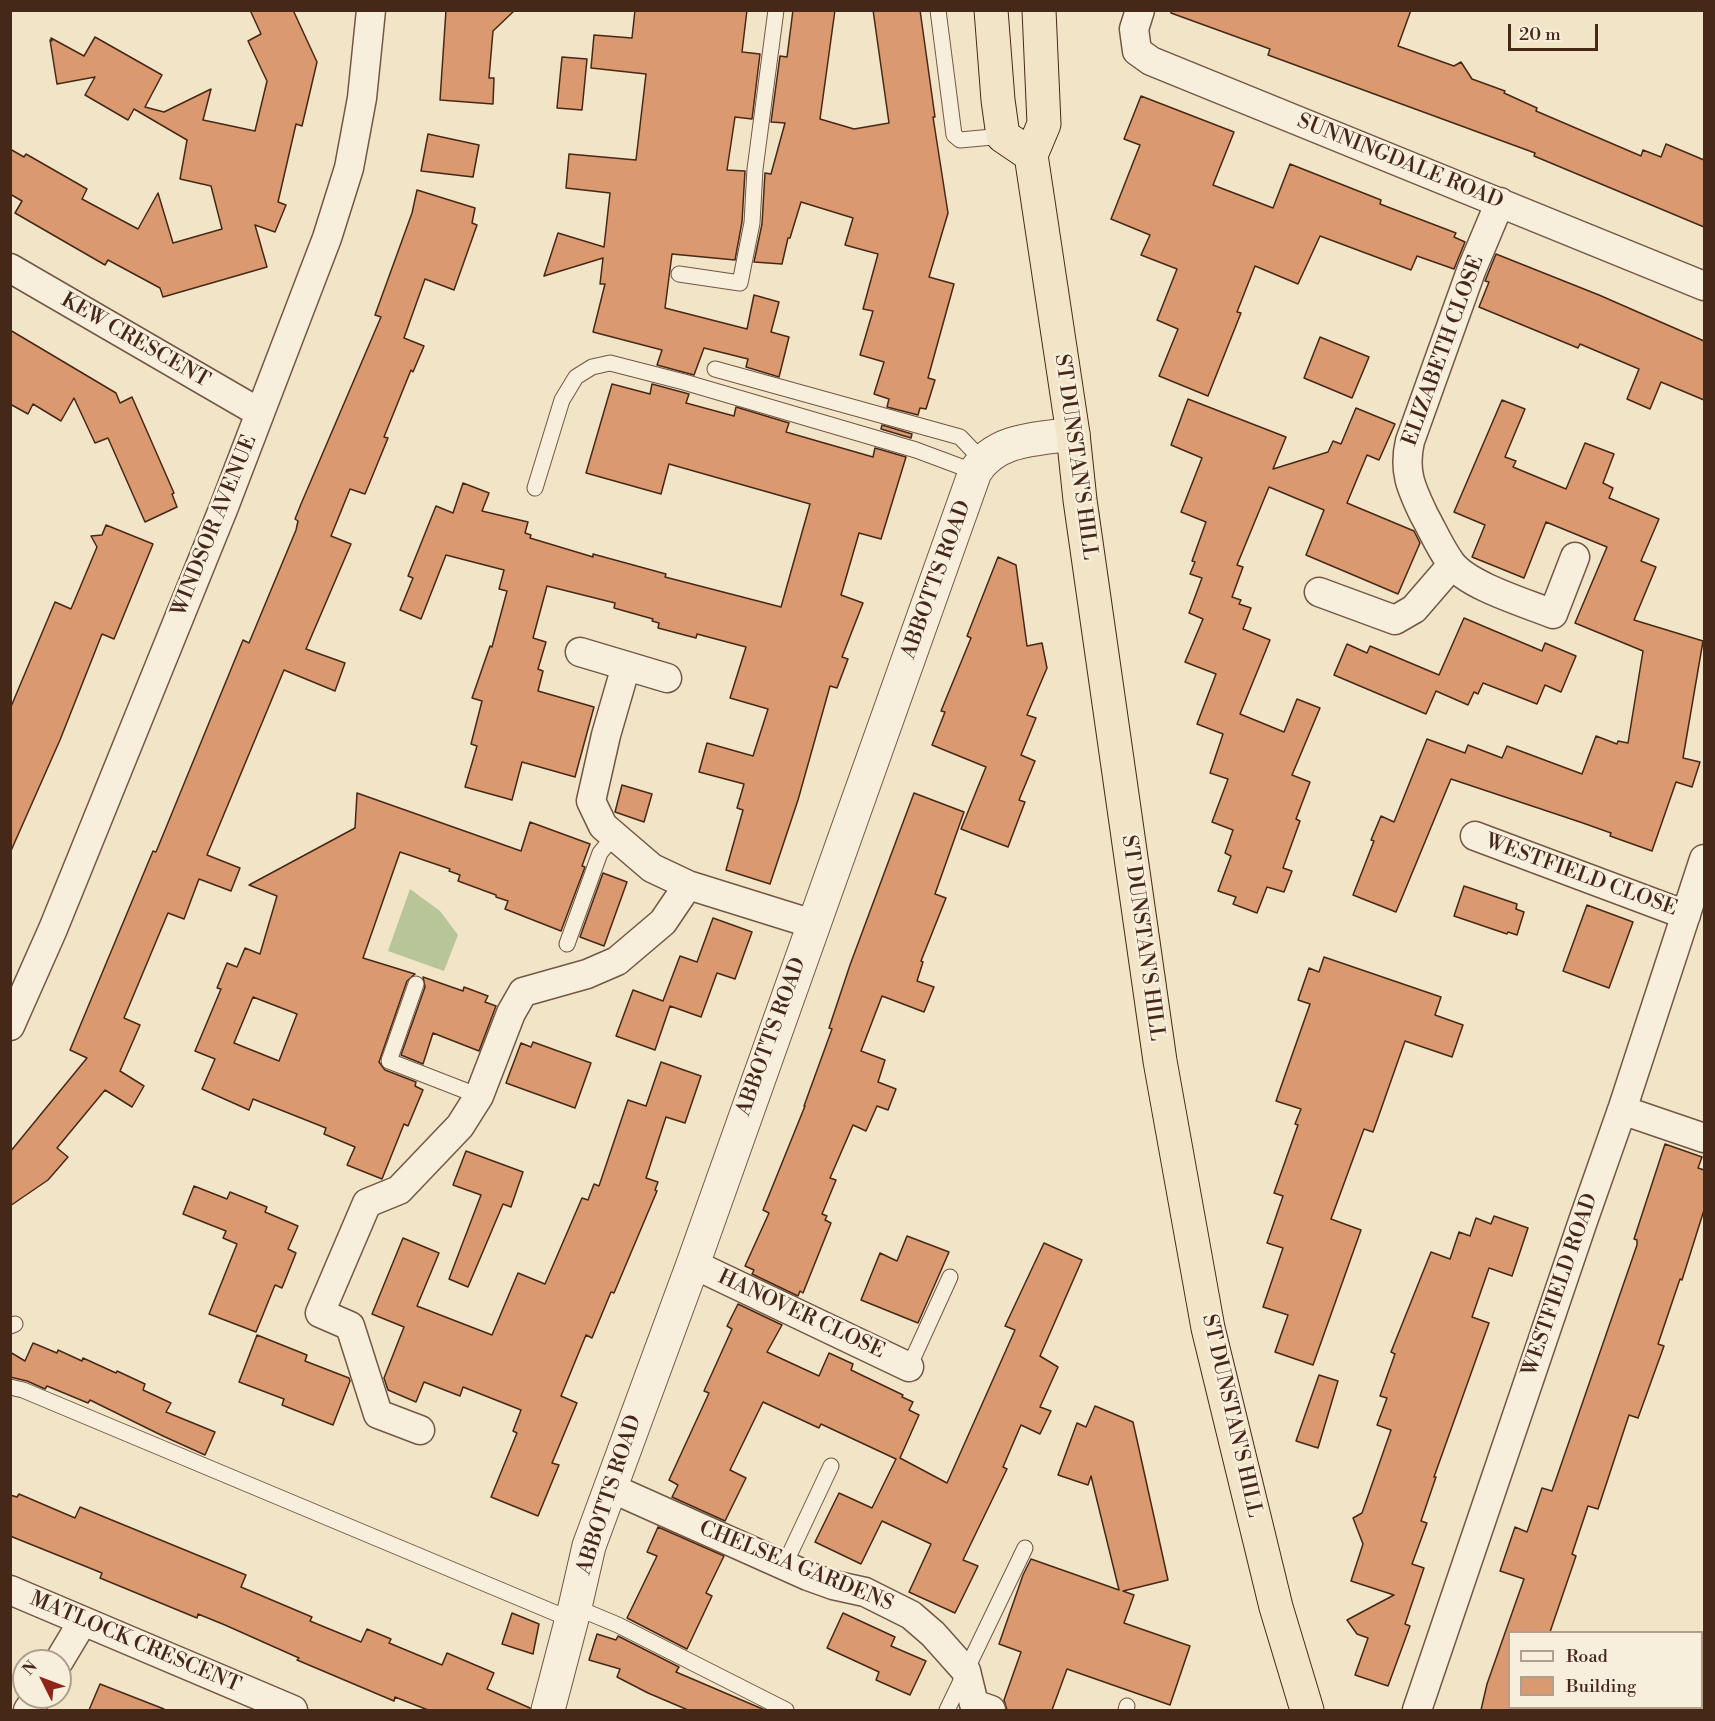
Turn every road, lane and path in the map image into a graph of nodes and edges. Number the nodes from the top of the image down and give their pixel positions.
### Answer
1 (371, 10) edge
2 (776, 10) edge
3 (938, 10) edge
4 (991, 10) edge
5 (1039, 10) edge
6 (1140, 10) edge
7 (1003, 136) junction
8 (1031, 155) junction
9 (1500, 202) junction
10 (10, 268) edge
11 (679, 274) dead end
12 (1704, 286) edge
13 (715, 369) dead end
14 (260, 413) junction
15 (1073, 434) junction
16 (979, 466) junction
17 (535, 488) dead end
18 (1575, 557) dead end
19 (1452, 565) junction
20 (1319, 592) dead end
21 (580, 652) dead end
22 (626, 666) junction
23 (667, 678) dead end
24 (614, 836) junction
25 (1475, 837) dead end
26 (1704, 859) edge
27 (688, 885) junction
28 (1686, 915) junction
29 (813, 924) junction
30 (567, 944) dead end
31 (416, 984) dead end
32 (10, 1026) edge
33 (479, 1096) junction
34 (1622, 1110) junction
35 (1704, 1138) edge
36 (693, 1264) junction
37 (950, 1277) dead end
38 (909, 1367) joint
39 (10, 1387) edge
40 (420, 1430) dead end
41 (831, 1466) dead end
42 (611, 1488) junction
43 (1025, 1548) dead end
44 (784, 1566) junction
45 (10, 1590) edge
46 (574, 1614) junction
47 (83, 1621) junction
48 (66, 1649) edge
49 (966, 1671) junction
50 (971, 1708) edge
51 (292, 1710) edge
52 (548, 1710) edge
53 (786, 1710) edge
54 (1307, 1710) edge
55 (1417, 1710) edge

1 - 14 street, WINDSOR AVENUE
2 - 11 lane
3 - 7 lane
4 - 7 highway
5 - 8 highway
6 - 9 street, SUNNINGDALE ROAD
7 - 8 highway
8 - 15 highway, ST DUNSTAN'S HILL
9 - 12 street, SUNNINGDALE ROAD
9 - 19 street, ELIZABETH CLOSE
10 - 14 street, KEW CRESCENT
13 - 16 lane
14 - 32 street, WINDSOR AVENUE
15 - 16 street
15 - 54 highway, ST DUNSTAN'S HILL
16 - 17 lane
16 - 29 street, ABBOTTS ROAD
18 - 19 street, ELIZABETH CLOSE
19 - 20 street
21 - 22 street
22 - 23 street
22 - 24 street
24 - 27 street
24 - 30 lane
25 - 28 street, WESTFIELD CLOSE
26 - 28 street, WESTFIELD ROAD
27 - 29 street
27 - 33 street
28 - 34 street, WESTFIELD ROAD
29 - 36 street, ABBOTTS ROAD
31 - 33 lane
33 - 40 street
34 - 35 street
34 - 55 street, WESTFIELD ROAD
36 - 38 street, HANOVER CLOSE
36 - 42 street, ABBOTTS ROAD
37 - 38 lane
39 - 46 lane
41 - 44 lane
42 - 44 street, CHELSEA GARDENS
42 - 46 street, ABBOTTS ROAD
43 - 49 lane
44 - 49 street, CHELSEA GARDENS
45 - 47 street, MATLOCK CRESCENT
46 - 52 street, ABBOTTS ROAD
46 - 53 lane
47 - 48 street
47 - 51 street, MATLOCK CRESCENT
49 - 50 street, CHELSEA GARDENS

